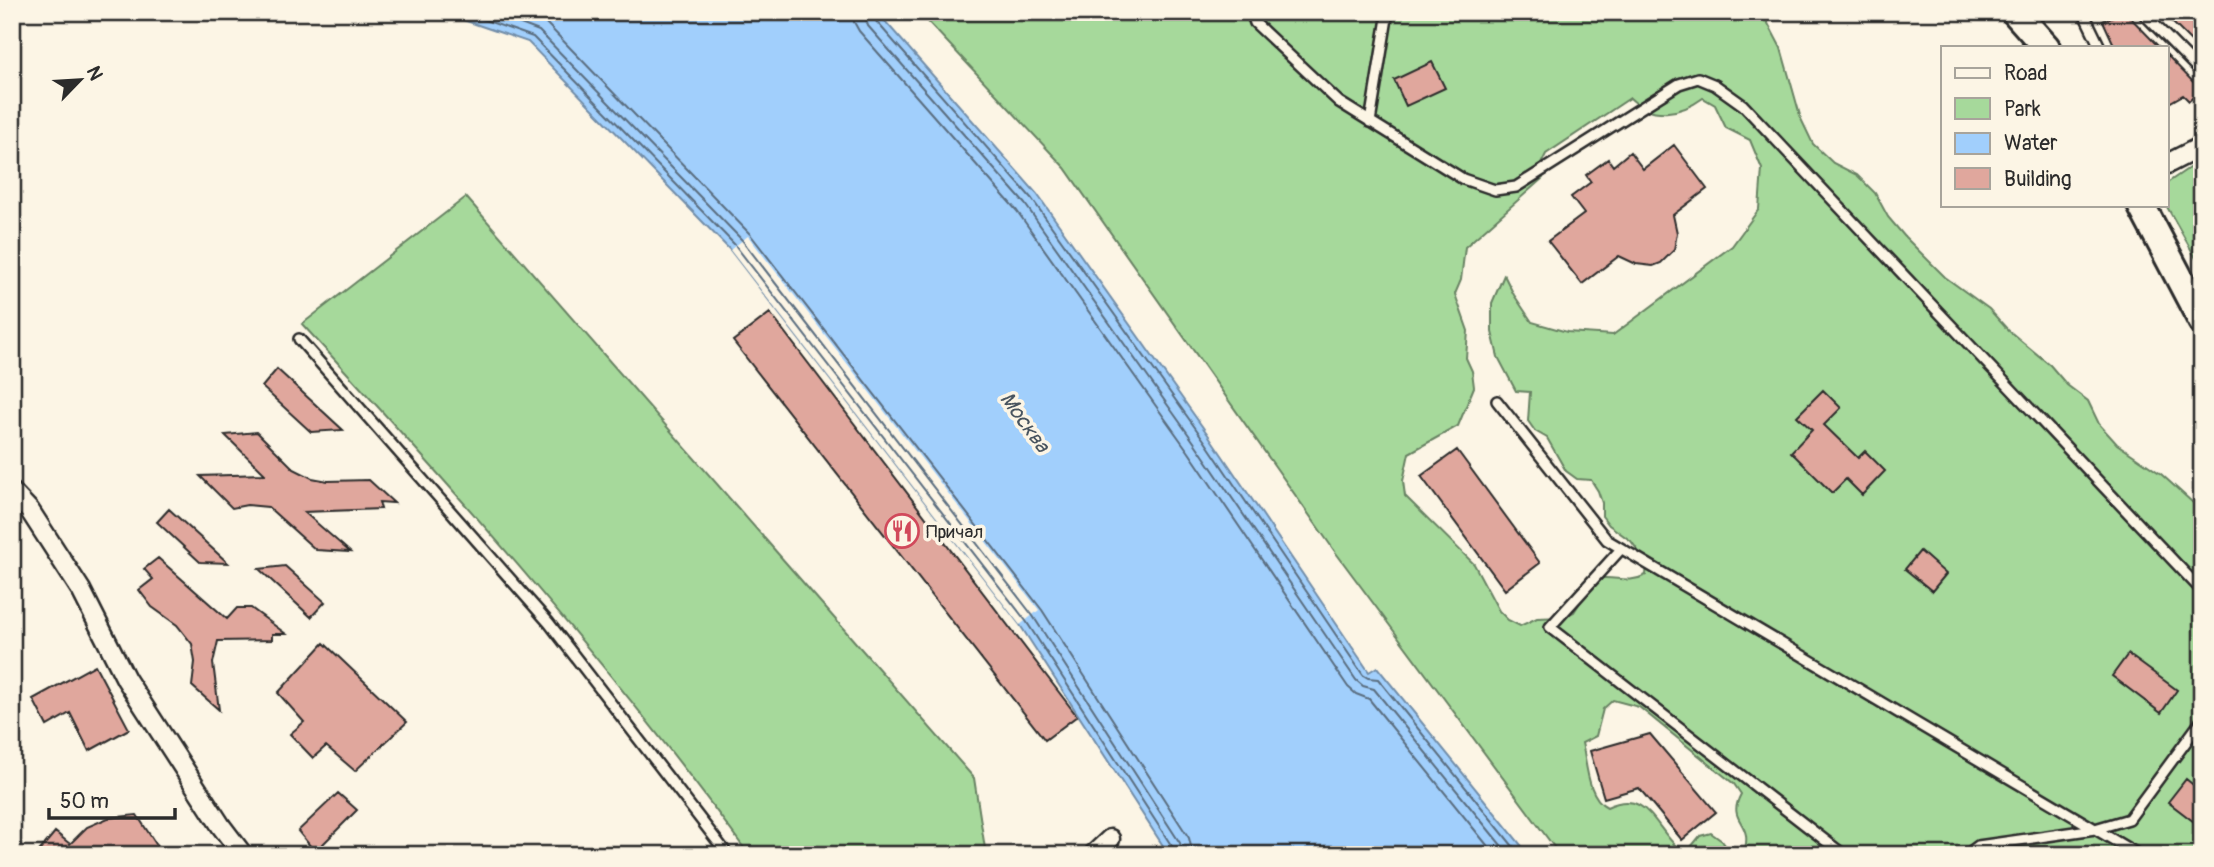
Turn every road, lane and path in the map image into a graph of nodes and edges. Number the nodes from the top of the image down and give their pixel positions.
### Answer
1 (1251, 12) edge
2 (1388, 12) edge
3 (2015, 12) edge
4 (2089, 12) edge
5 (2142, 12) edge
6 (2045, 46) edge
7 (2100, 46) edge
8 (2202, 74) edge
9 (1370, 122) junction
10 (2202, 146) edge
11 (2168, 163) edge
12 (2142, 206) edge
13 (2202, 320) edge
14 (299, 339) dead end
15 (1497, 401) dead end
16 (12, 492) edge
17 (1621, 549) junction
18 (2202, 591) edge
19 (2202, 720) edge
20 (2095, 829) junction
21 (1110, 839) dead end
22 (243, 855) edge
23 (728, 855) edge
24 (1093, 855) edge
25 (1844, 855) edge
26 (1966, 855) edge
27 (2139, 855) edge

1 - 9 lane
2 - 9 lane
3 - 6 main road
4 - 7 lane
5 - 8 lane
9 - 18 lane
10 - 11 street
12 - 13 main road
14 - 23 lane
15 - 17 lane
16 - 22 street
17 - 20 lane
17 - 25 lane
19 - 20 lane
20 - 26 lane
20 - 27 lane
21 - 24 street

